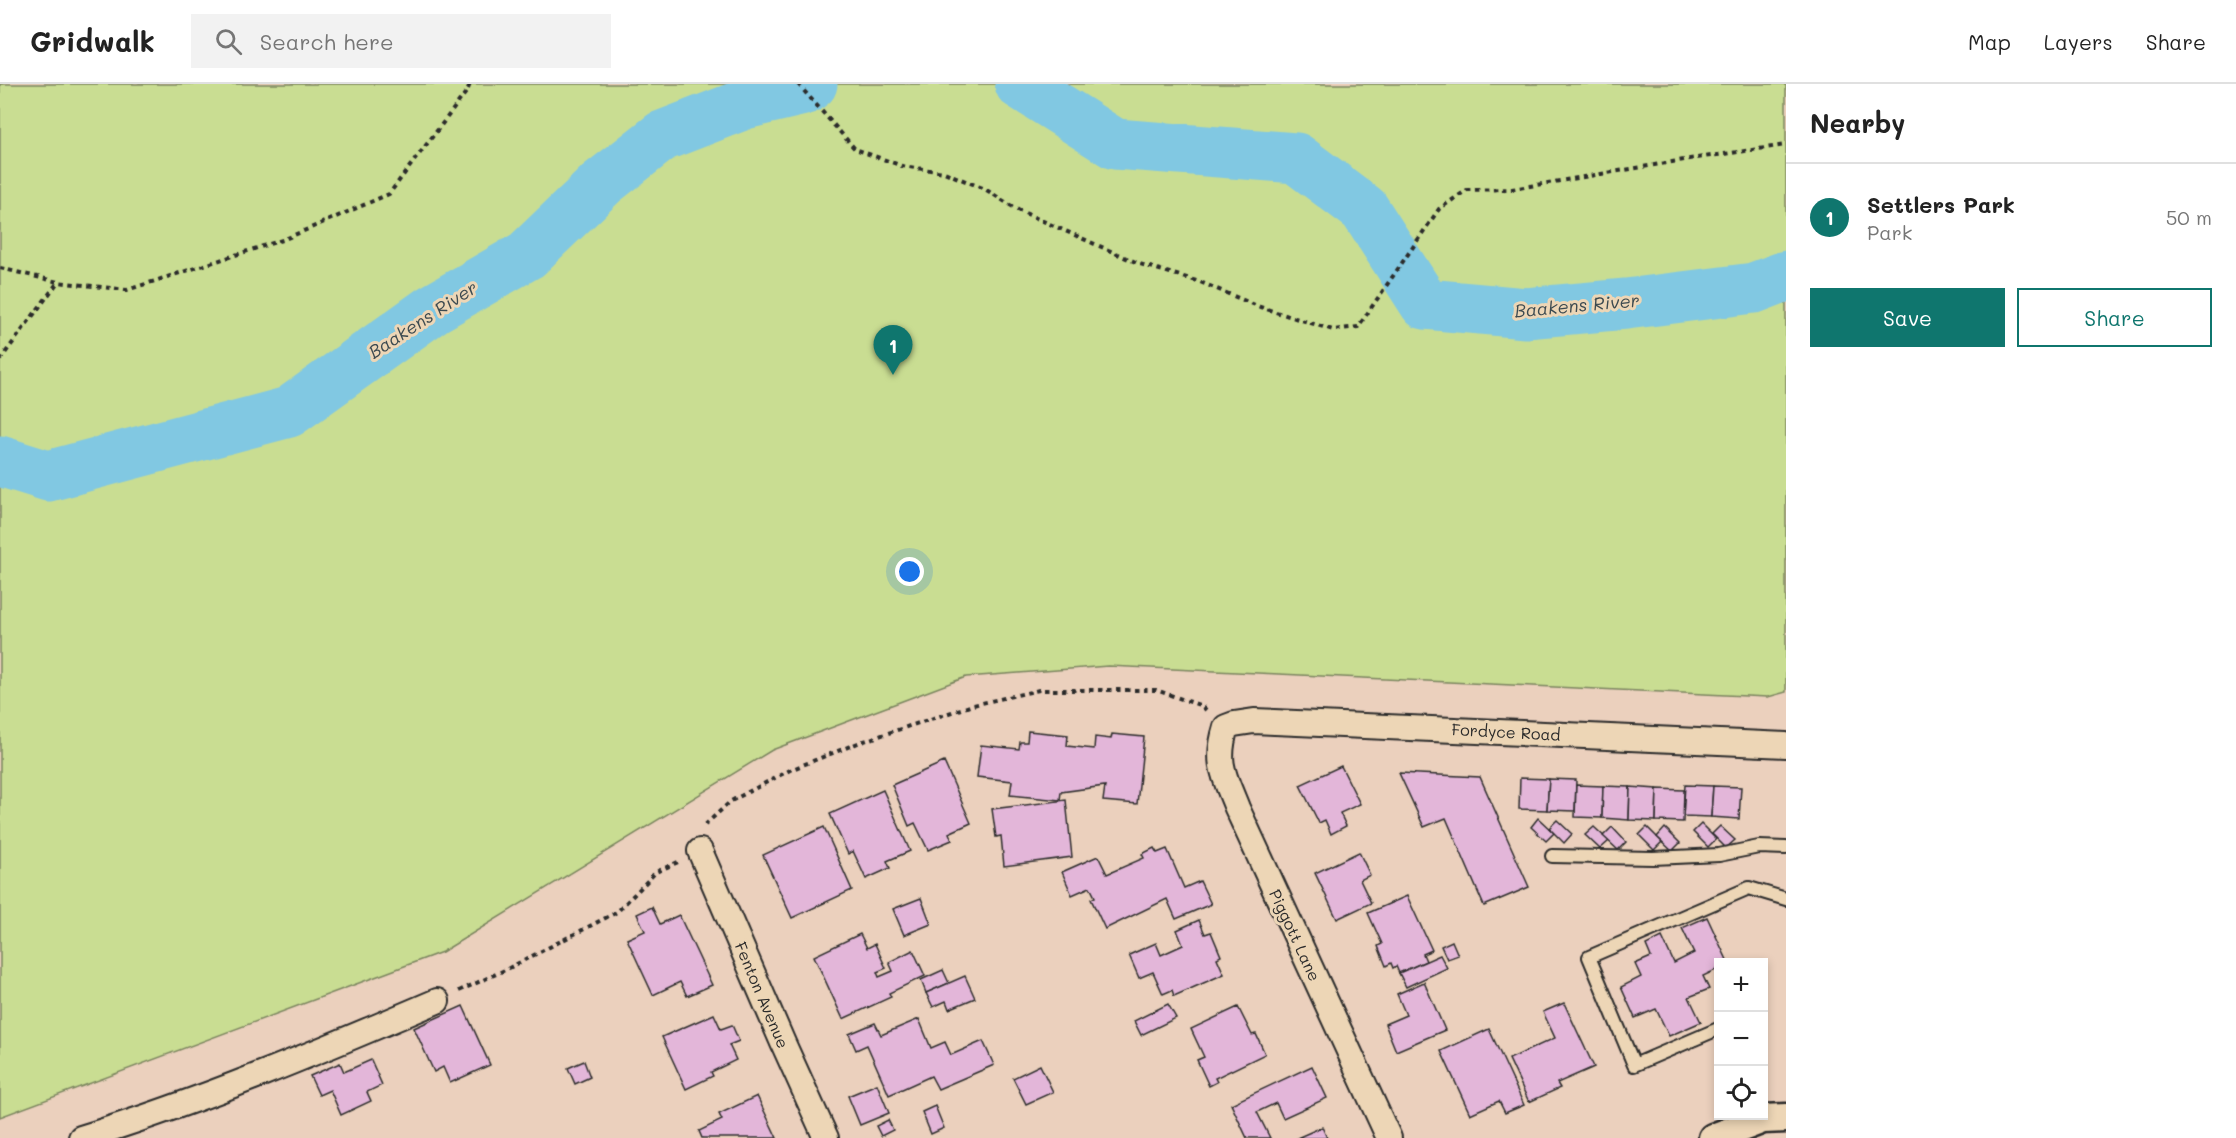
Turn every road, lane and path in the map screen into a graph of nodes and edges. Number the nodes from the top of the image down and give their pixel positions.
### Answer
1 (470, 84) edge
2 (798, 84) edge
3 (1786, 145) edge
4 (0, 268) edge
5 (58, 282) junction
6 (0, 360) edge
7 (1226, 727) junction
8 (1786, 745) edge
9 (1786, 848) edge
10 (700, 851) junction
11 (1552, 856) dead end
12 (1786, 898) edge
13 (437, 1001) joint
14 (1714, 1031) edge
15 (1786, 1118) edge
16 (81, 1138) edge
17 (826, 1138) edge
18 (1389, 1138) edge
19 (1713, 1138) edge

1 - 5 path
2 - 3 path
4 - 5 path
5 - 6 path
7 - 8 street, Fordyce Road
7 - 10 path
7 - 18 street, Piggott Lane
9 - 11 lane
10 - 13 path
10 - 17 street, Fenton Avenue
12 - 14 lane
13 - 16 street
15 - 19 street

